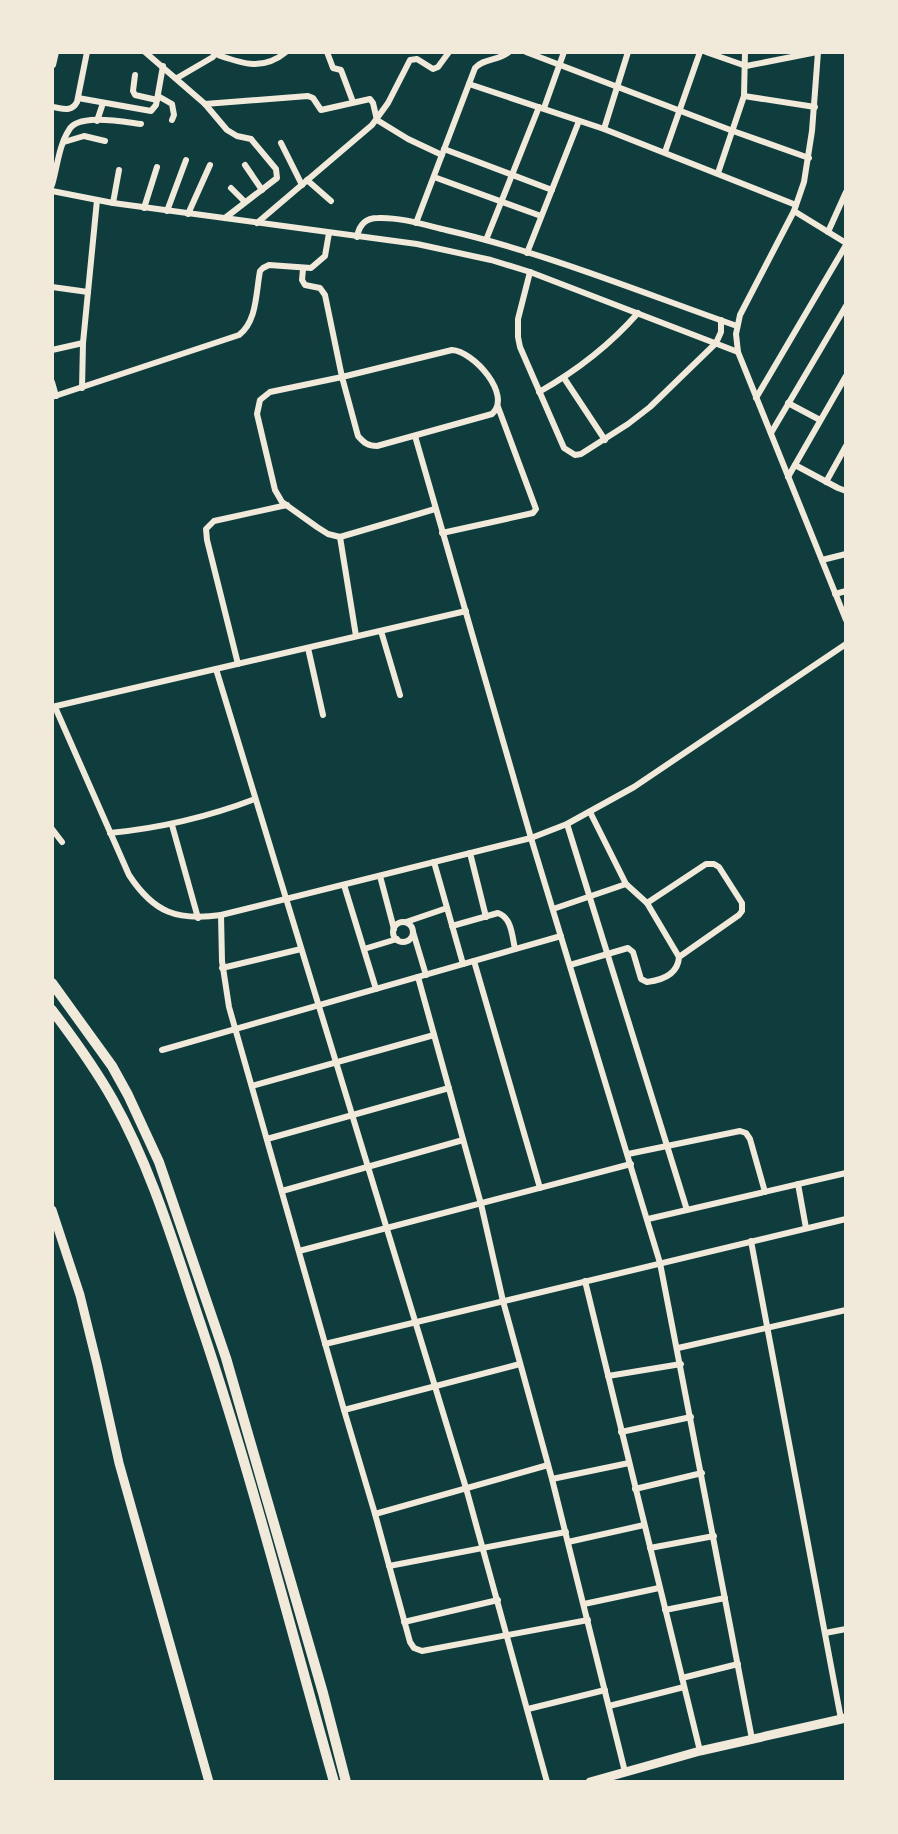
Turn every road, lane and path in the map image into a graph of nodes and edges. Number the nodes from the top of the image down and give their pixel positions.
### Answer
1 (56, 52) edge
2 (87, 52) edge
3 (145, 52) edge
4 (286, 52) edge
5 (327, 52) edge
6 (509, 52) edge
7 (526, 52) edge
8 (564, 52) edge
9 (628, 52) edge
10 (700, 52) edge
11 (706, 52) edge
12 (745, 52) edge
13 (817, 52) edge
14 (215, 53) edge
15 (448, 53) edge
16 (53, 65) edge
17 (559, 65) junction
18 (162, 66) junction
19 (746, 66) junction
20 (135, 75) dead end
21 (177, 78) junction
22 (469, 84) junction
23 (619, 88) junction
24 (744, 96) junction
25 (78, 98) junction
26 (157, 98) junction
27 (353, 102) junction
28 (102, 103) junction
29 (205, 104) junction
30 (120, 106) junction
31 (52, 107) edge
32 (542, 107) junction
33 (814, 107) junction
34 (136, 109) junction
35 (679, 111) junction
36 (97, 120) junction
37 (172, 120) dead end
38 (377, 120) junction
39 (579, 121) junction
40 (117, 122) junction
41 (134, 123) junction
42 (141, 124) dead end
43 (604, 129) junction
44 (733, 131) junction
45 (105, 141) dead end
46 (64, 142) junction
47 (281, 144) dead end
48 (443, 152) junction
49 (665, 152) junction
50 (809, 158) junction
51 (186, 160) dead end
52 (210, 165) dead end
53 (245, 165) dead end
54 (157, 167) dead end
55 (119, 170) dead end
56 (718, 173) junction
57 (512, 175) junction
58 (434, 177) junction
59 (305, 182) junction
60 (52, 185) edge
61 (231, 188) dead end
62 (262, 190) junction
63 (552, 190) junction
64 (52, 191) edge
65 (846, 192) edge
66 (97, 200) junction
67 (331, 201) dead end
68 (501, 201) junction
69 (245, 202) junction
70 (113, 203) junction
71 (144, 207) junction
72 (795, 208) junction
73 (167, 211) junction
74 (188, 213) junction
75 (541, 216) junction
76 (225, 218) junction
77 (257, 223) junction
78 (416, 223) junction
79 (828, 232) junction
80 (329, 233) junction
81 (357, 237) junction
82 (486, 240) junction
83 (846, 244) edge
84 (527, 252) junction
85 (303, 269) junction
86 (530, 272) junction
87 (52, 287) edge
88 (88, 292) junction
89 (846, 306) edge
90 (638, 313) junction
91 (721, 320) junction
92 (737, 326) junction
93 (83, 343) junction
94 (716, 343) junction
95 (52, 350) edge
96 (738, 352) junction
97 (846, 376) edge
98 (342, 377) junction
99 (564, 378) junction
100 (52, 382) edge
101 (82, 388) junction
102 (539, 392) junction
103 (54, 397) edge
104 (756, 398) junction
105 (788, 403) junction
106 (498, 407) junction
107 (820, 420) junction
108 (771, 433) junction
109 (415, 436) junction
110 (605, 440) junction
111 (846, 446) edge
112 (795, 465) junction
113 (788, 477) junction
114 (826, 482) junction
115 (846, 491) edge
116 (286, 505) junction
117 (435, 509) junction
118 (442, 533) junction
119 (340, 537) junction
120 (846, 554) edge
121 (822, 560) junction
122 (846, 591) edge
123 (835, 594) junction
124 (466, 611) junction
125 (846, 620) edge
126 (381, 631) junction
127 (356, 636) junction
128 (846, 644) edge
129 (308, 648) junction
130 (238, 664) junction
131 (216, 669) junction
132 (400, 695) dead end
133 (54, 707) edge
134 (323, 716) dead end
135 (255, 799) junction
136 (590, 812) junction
137 (567, 824) junction
138 (172, 825) junction
139 (52, 829) edge
140 (110, 833) junction
141 (531, 838) junction
142 (62, 842) dead end
143 (470, 853) junction
144 (434, 862) junction
145 (380, 876) junction
146 (626, 884) junction
147 (344, 885) junction
148 (590, 896) junction
149 (286, 899) junction
150 (647, 903) junction
151 (447, 908) junction
152 (553, 909) junction
153 (221, 915) junction
154 (486, 917) junction
155 (198, 918) junction
156 (406, 922) junction
157 (452, 926) junction
158 (394, 929) junction
159 (413, 931) junction
160 (561, 936) junction
161 (397, 939) junction
162 (301, 949) junction
163 (364, 949) junction
164 (515, 949) junction
165 (607, 953) junction
166 (679, 957) junction
167 (474, 961) junction
168 (463, 964) junction
169 (570, 965) junction
170 (222, 968) junction
171 (426, 975) junction
172 (418, 977) junction
173 (54, 988) edge
174 (376, 989) junction
175 (319, 1005) junction
176 (52, 1010) edge
177 (236, 1029) junction
178 (434, 1035) junction
179 (162, 1050) dead end
180 (336, 1063) junction
181 (252, 1086) junction
182 (449, 1089) junction
183 (352, 1115) junction
184 (267, 1139) junction
185 (463, 1140) junction
186 (667, 1146) junction
187 (628, 1154) junction
188 (631, 1164) junction
189 (369, 1167) junction
190 (846, 1173) edge
191 (798, 1185) junction
192 (540, 1188) junction
193 (282, 1191) junction
194 (765, 1192) junction
195 (481, 1204) junction
196 (52, 1210) edge
197 (687, 1210) junction
198 (846, 1218) edge
199 (648, 1219) junction
200 (387, 1228) junction
201 (806, 1228) junction
202 (751, 1241) junction
203 (190, 1249) junction
204 (298, 1251) junction
205 (177, 1255) junction
206 (660, 1263) junction
207 (585, 1281) junction
208 (503, 1301) junction
209 (846, 1310) edge
210 (416, 1322) junction
211 (767, 1328) junction
212 (325, 1344) junction
213 (678, 1348) junction
214 (226, 1358) junction
215 (213, 1363) junction
216 (520, 1364) junction
217 (681, 1364) junction
218 (608, 1376) junction
219 (435, 1386) junction
220 (344, 1410) junction
221 (691, 1417) junction
222 (621, 1432) junction
223 (629, 1462) junction
224 (548, 1465) junction
225 (702, 1473) junction
226 (552, 1479) junction
227 (466, 1488) junction
228 (635, 1489) junction
229 (375, 1514) junction
230 (644, 1525) junction
231 (566, 1532) junction
232 (714, 1536) junction
233 (568, 1542) junction
234 (483, 1548) junction
235 (650, 1548) junction
236 (389, 1566) junction
237 (659, 1588) junction
238 (498, 1599) junction
239 (726, 1599) junction
240 (584, 1604) junction
241 (665, 1610) junction
242 (588, 1620) junction
243 (404, 1622) junction
244 (846, 1629) edge
245 (825, 1633) junction
246 (508, 1635) junction
247 (738, 1664) junction
248 (682, 1678) junction
249 (684, 1687) junction
250 (605, 1690) junction
251 (609, 1706) junction
252 (528, 1709) junction
253 (843, 1718) edge
254 (752, 1739) junction
255 (700, 1751) junction
256 (625, 1772) junction
257 (209, 1782) edge
258 (334, 1782) edge
259 (346, 1782) edge
260 (547, 1782) edge
261 (590, 1782) edge

1 - 16 street
2 - 25 street
3 - 18 street
4 - 14 street
5 - 27 street
6 - 22 street
7 - 17 street
8 - 17 street
9 - 23 street
10 - 35 street
11 - 19 street
12 - 19 street
13 - 19 street
13 - 33 street
14 - 21 street
15 - 38 street
17 - 23 street
17 - 32 street
18 - 21 street
18 - 26 street
19 - 24 street
20 - 26 street
21 - 29 street
22 - 32 street
22 - 48 street
23 - 35 street
23 - 43 street
24 - 33 street
24 - 44 street
25 - 28 street
25 - 31 street
26 - 34 street
26 - 37 street
27 - 29 street
27 - 38 street
28 - 30 street
28 - 36 street
29 - 62 street
30 - 34 street
30 - 40 street
32 - 39 street
32 - 57 street
33 - 50 street
34 - 41 street
35 - 44 street
35 - 49 street
36 - 40 street
36 - 46 street
38 - 48 street
38 - 59 street
39 - 43 street
39 - 63 street
40 - 41 street
41 - 42 street
43 - 49 street
44 - 50 street
44 - 56 street
45 - 46 street
46 - 60 street
47 - 59 street
48 - 57 street
48 - 58 street
49 - 56 street
50 - 72 street
51 - 73 street
52 - 74 street
53 - 62 street
54 - 71 street
55 - 70 street
56 - 72 street
57 - 63 street
57 - 68 street
58 - 68 street
58 - 78 street
59 - 67 street
59 - 77 street
61 - 69 street
62 - 69 street
63 - 75 street
64 - 66 street
65 - 79 street
66 - 70 street
66 - 88 street
68 - 75 street
68 - 82 street
69 - 76 street
70 - 71 street
71 - 73 street
72 - 79 street
72 - 92 street
73 - 74 street
74 - 76 street
75 - 84 street
76 - 77 street
77 - 80 street
78 - 81 street
78 - 82 street
79 - 83 street
80 - 81 street
80 - 85 street
81 - 86 street
82 - 84 street
83 - 104 street
84 - 91 street
85 - 98 street
85 - 101 street
86 - 90 street
86 - 102 street
87 - 88 street
88 - 93 street
89 - 105 street
90 - 94 street
90 - 99 street
91 - 92 street
91 - 94 street
92 - 96 street
93 - 95 street
93 - 101 street
94 - 96 street
94 - 110 street
96 - 104 street
97 - 107 street
98 - 106 street
98 - 109 street
98 - 116 street
99 - 102 street
99 - 110 street
100 - 103 street
101 - 103 street
102 - 110 street
104 - 108 street
105 - 107 street
105 - 108 street
106 - 109 street
106 - 118 street
107 - 112 street
108 - 113 street
109 - 117 street
111 - 114 street
112 - 113 street
112 - 114 street
113 - 121 street
114 - 115 street
116 - 119 street
116 - 130 street
117 - 118 street
117 - 119 street
118 - 124 street
119 - 127 street
120 - 121 street
121 - 123 street
122 - 123 street
123 - 125 street
124 - 126 street
124 - 141 street
126 - 127 street
126 - 132 street
127 - 129 street
128 - 136 street
129 - 130 street
129 - 134 street
130 - 131 street
131 - 133 street
131 - 135 street
133 - 140 street
135 - 138 street
135 - 149 street
136 - 137 street
136 - 146 street
137 - 141 street
137 - 148 street
138 - 140 street
138 - 155 street
139 - 142 street
140 - 155 street
141 - 143 street
141 - 152 street
143 - 144 street
143 - 154 street
144 - 145 street
144 - 151 street
145 - 147 street
145 - 158 street
146 - 148 street
146 - 150 street
147 - 149 street
147 - 163 street
148 - 152 street
148 - 165 street
149 - 153 street
149 - 162 street
150 - 166 street
150 - 166 street
151 - 156 street
151 - 157 street
152 - 160 street
153 - 155 street
153 - 170 street
154 - 157 street
154 - 164 street
156 - 158 street
156 - 159 street
157 - 168 street
158 - 161 street
159 - 161 street
159 - 171 street
160 - 164 street
160 - 169 street
161 - 163 street
162 - 170 street
162 - 175 street
163 - 174 street
164 - 167 street
165 - 166 street
165 - 169 street
165 - 186 street
167 - 168 street
167 - 192 street
168 - 171 street
169 - 187 street
170 - 177 street
171 - 172 street
172 - 174 street
172 - 178 street
173 - 203 main road
174 - 175 street
175 - 177 street
175 - 180 street
176 - 205 main road
177 - 179 street
177 - 181 street
178 - 180 street
178 - 182 street
180 - 181 street
180 - 183 street
181 - 184 street
182 - 183 street
182 - 185 street
183 - 184 street
183 - 189 street
184 - 193 street
185 - 189 street
185 - 195 street
186 - 187 street
186 - 194 street
186 - 197 street
187 - 188 street
188 - 192 street
188 - 199 street
189 - 193 street
189 - 200 street
190 - 191 street
191 - 194 street
191 - 201 street
192 - 195 street
193 - 204 street
194 - 197 street
195 - 200 street
195 - 208 street
196 - 257 street
197 - 199 street
198 - 201 street
199 - 206 street
200 - 204 street
200 - 210 street
201 - 202 street
202 - 206 street
202 - 211 street
203 - 205 main road
203 - 214 main road
204 - 212 street
205 - 215 main road
206 - 207 street
206 - 213 street
207 - 208 street
207 - 218 street
208 - 210 street
208 - 216 street
209 - 211 street
210 - 212 street
210 - 219 street
211 - 213 street
211 - 245 street
212 - 220 street
213 - 217 street
214 - 215 main road
214 - 259 main road
215 - 258 main road
216 - 219 street
216 - 224 street
217 - 218 street
217 - 221 street
218 - 222 street
219 - 220 street
219 - 227 street
220 - 229 street
221 - 222 street
221 - 225 street
222 - 223 street
223 - 226 street
223 - 228 street
224 - 226 street
224 - 227 street
225 - 228 street
225 - 232 street
226 - 231 street
227 - 229 street
227 - 234 street
228 - 230 street
229 - 236 street
230 - 233 street
230 - 235 street
231 - 233 street
231 - 234 street
232 - 235 street
232 - 239 street
233 - 240 street
234 - 236 street
234 - 238 street
235 - 237 street
236 - 243 street
237 - 240 street
237 - 241 street
238 - 243 street
238 - 246 street
239 - 241 street
239 - 247 street
240 - 242 street
241 - 248 street
242 - 246 street
242 - 250 street
243 - 246 street
244 - 245 street
245 - 253 street
246 - 252 street
247 - 248 street
247 - 254 street
248 - 249 street
249 - 251 street
249 - 255 street
250 - 251 street
250 - 252 street
251 - 256 street
252 - 260 street
253 - 254 street
254 - 255 street
255 - 256 street
256 - 261 street

